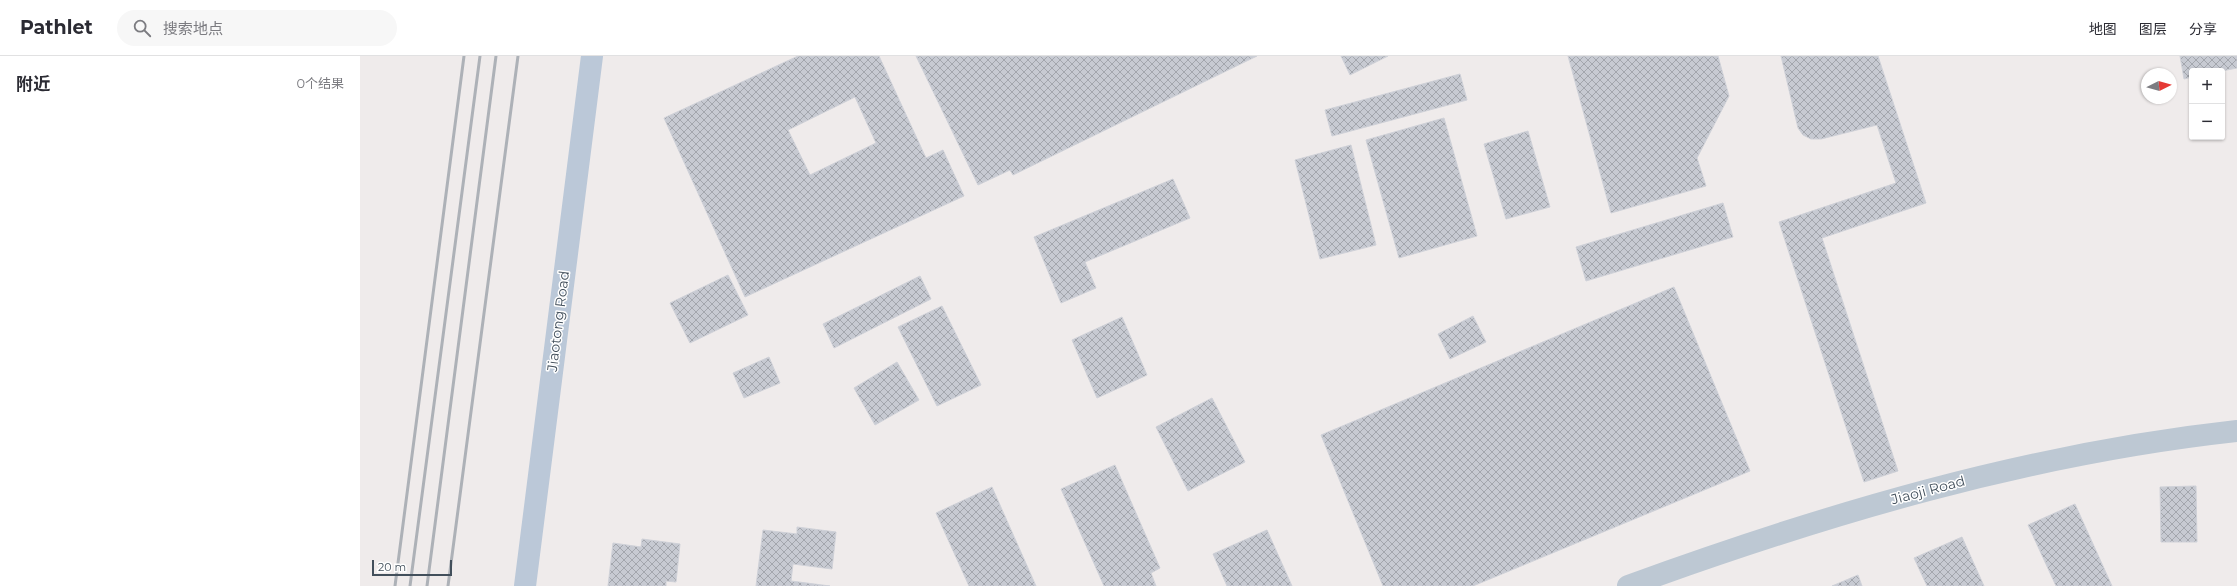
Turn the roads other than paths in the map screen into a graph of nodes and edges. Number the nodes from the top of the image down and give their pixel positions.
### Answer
1 (592, 56) edge
2 (2237, 431) edge
3 (525, 586) edge
4 (1628, 586) edge

1 - 3 main road, Jiaotong Road
2 - 4 street, Jiaoji Road

